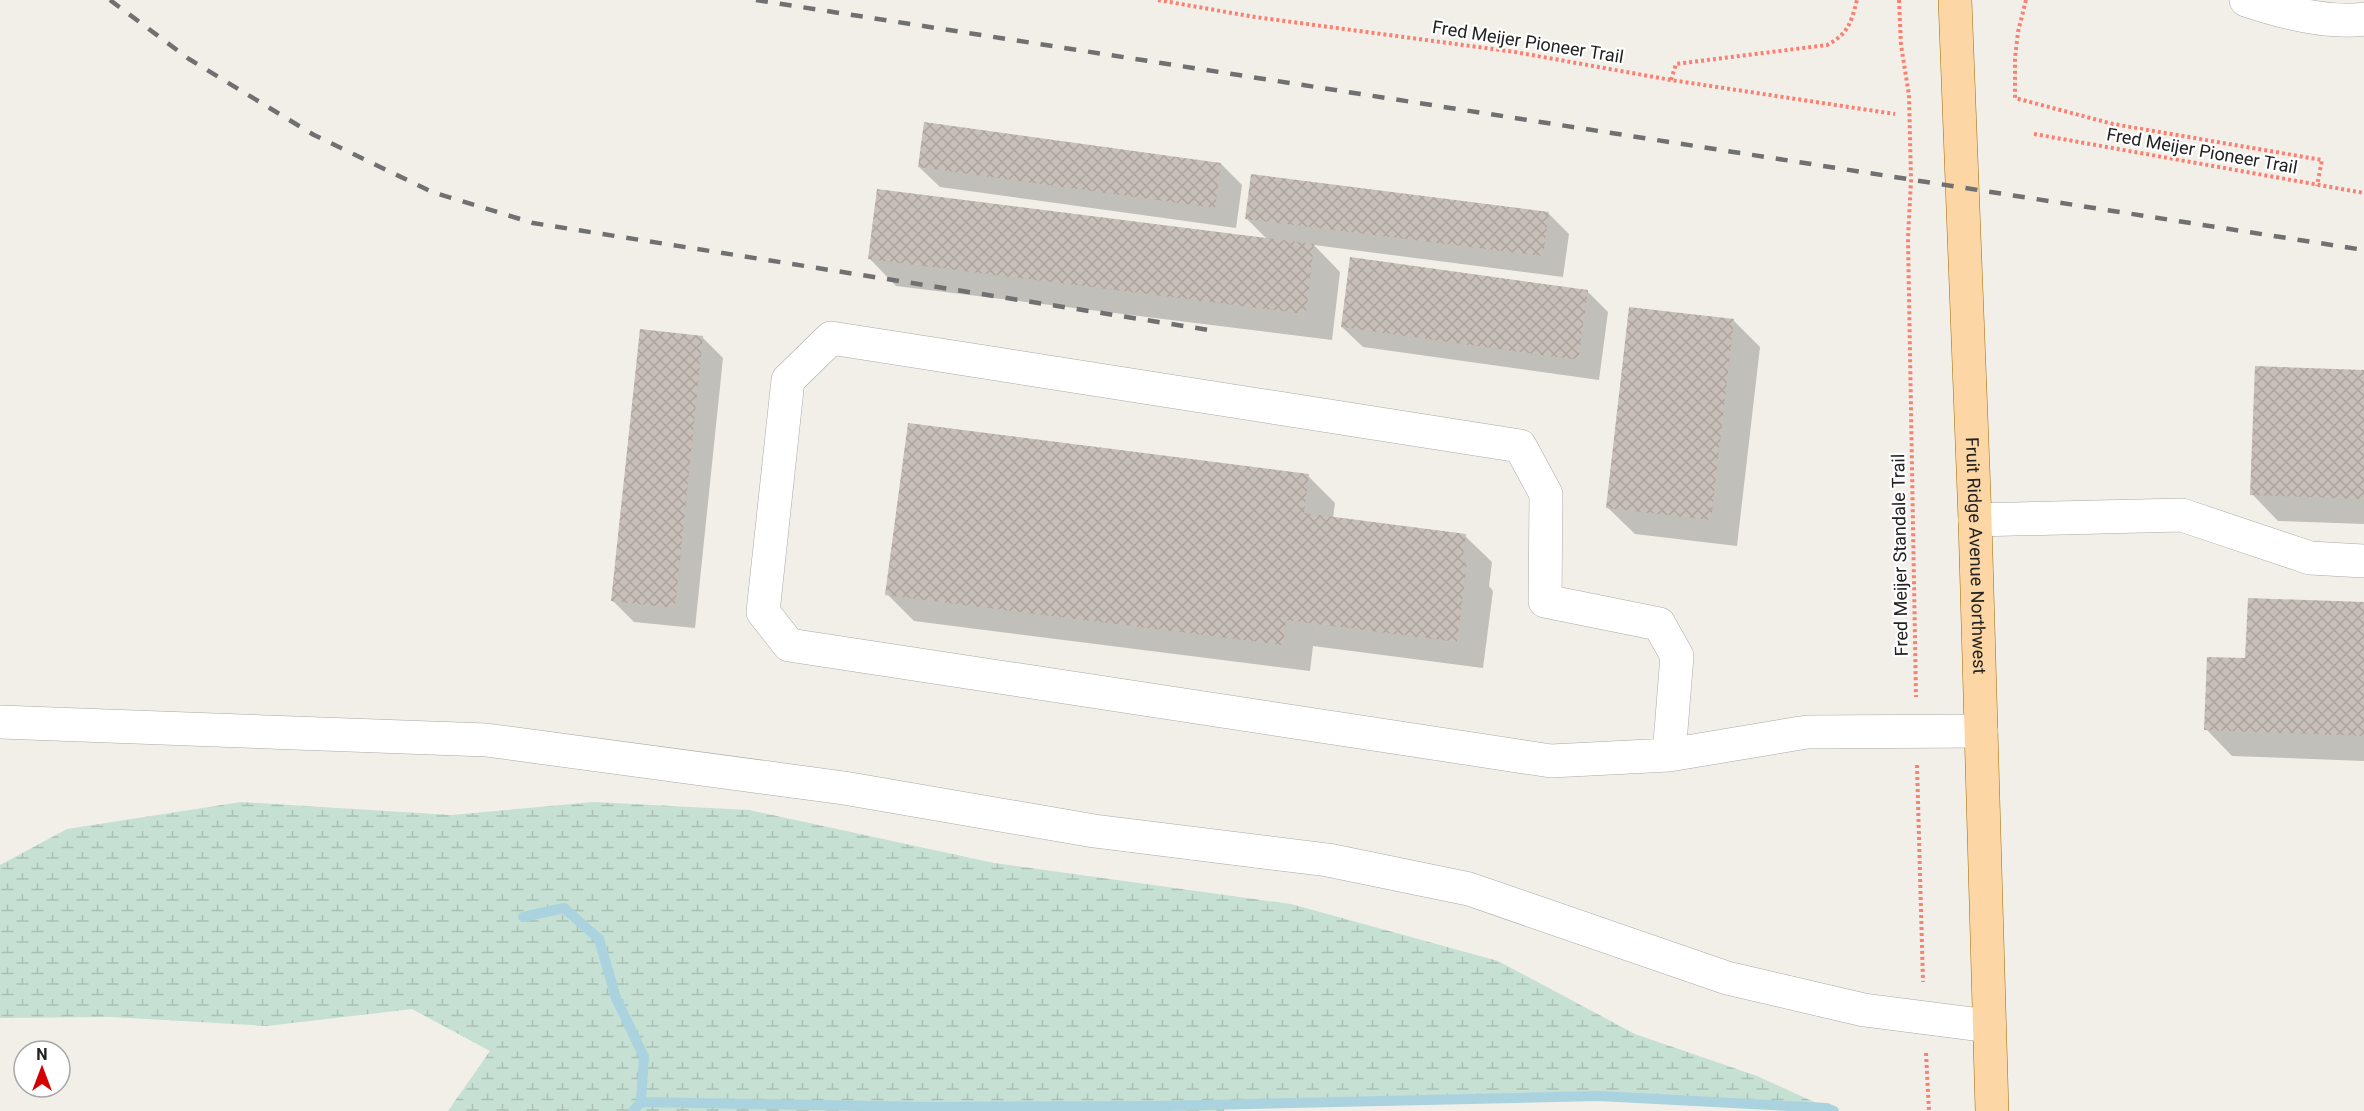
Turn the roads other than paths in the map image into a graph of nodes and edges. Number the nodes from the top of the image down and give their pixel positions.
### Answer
1 (1955, 0) edge
2 (2246, 0) edge
3 (2364, 19) edge
4 (1975, 520) junction
5 (2364, 561) edge
6 (0, 722) edge
7 (1981, 731) junction
8 (1669, 755) junction
9 (1989, 1026) junction
10 (1992, 1111) edge

1 - 4 main road, Fruit Ridge Avenue Northwest
2 - 3 lane
4 - 5 lane
4 - 7 main road, Fruit Ridge Avenue Northwest
6 - 9 lane
7 - 8 lane
7 - 9 main road, Fruit Ridge Avenue Northwest
8 - 8 lane
9 - 10 main road, Fruit Ridge Avenue Northwest

